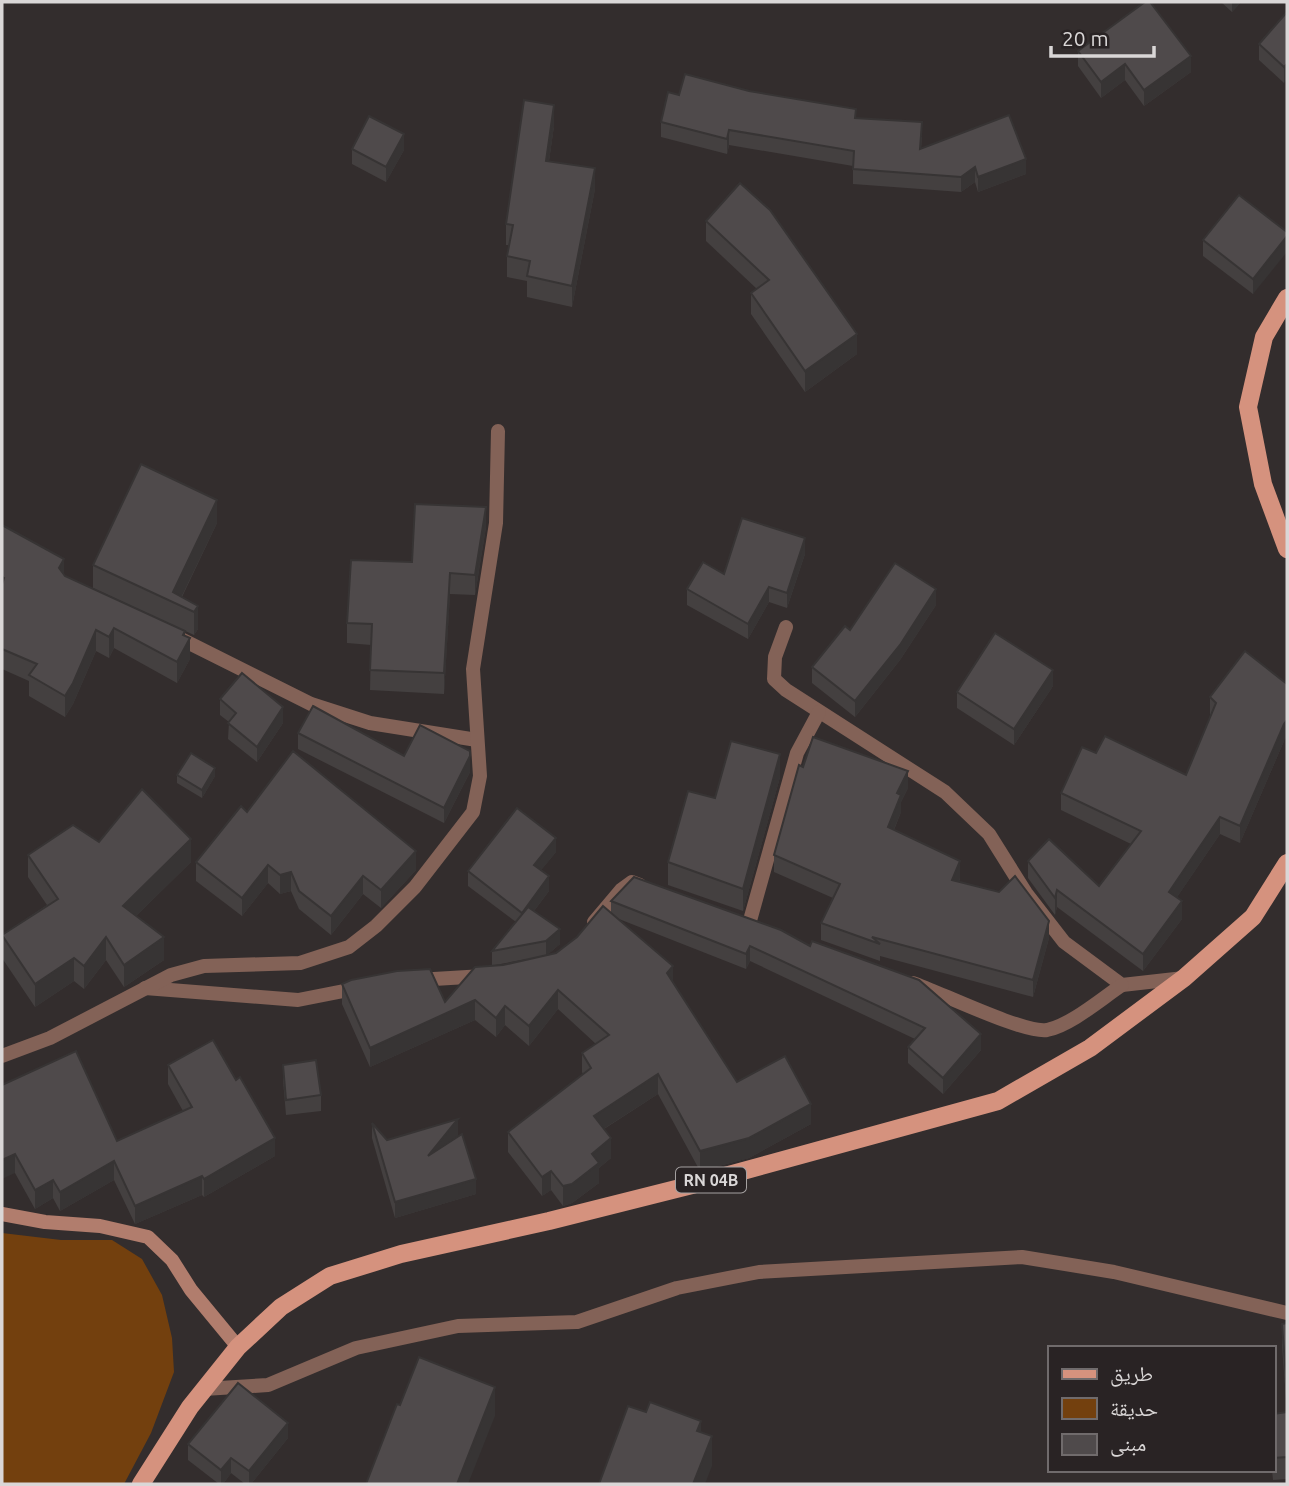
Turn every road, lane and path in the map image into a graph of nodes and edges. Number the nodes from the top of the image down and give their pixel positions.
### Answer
1 (1287, 298) edge
2 (498, 431) dead end
3 (1287, 550) edge
4 (786, 627) dead end
5 (159, 628) edge
6 (819, 712) junction
7 (477, 740) junction
8 (1287, 863) edge
9 (658, 892) edge
10 (749, 924) edge
11 (587, 930) edge
12 (501, 975) edge
13 (1184, 978) junction
14 (904, 980) edge
15 (396, 981) edge
16 (1122, 985) junction
17 (370, 986) edge
18 (145, 988) junction
19 (2, 1056) edge
20 (2, 1213) edge
21 (1287, 1313) edge
22 (238, 1347) junction
23 (204, 1389) junction
24 (141, 1484) edge

1 - 3 main road
2 - 7 street
4 - 6 street
5 - 7 street
6 - 10 street
6 - 16 street
7 - 18 street
8 - 13 main road, RN 04B
9 - 11 street
12 - 15 street
13 - 16 street
13 - 22 main road, RN 04B
14 - 16 street
17 - 18 street
18 - 19 street
20 - 22 street
21 - 23 street
22 - 23 main road, RN 04B
23 - 24 main road, RN 04B

